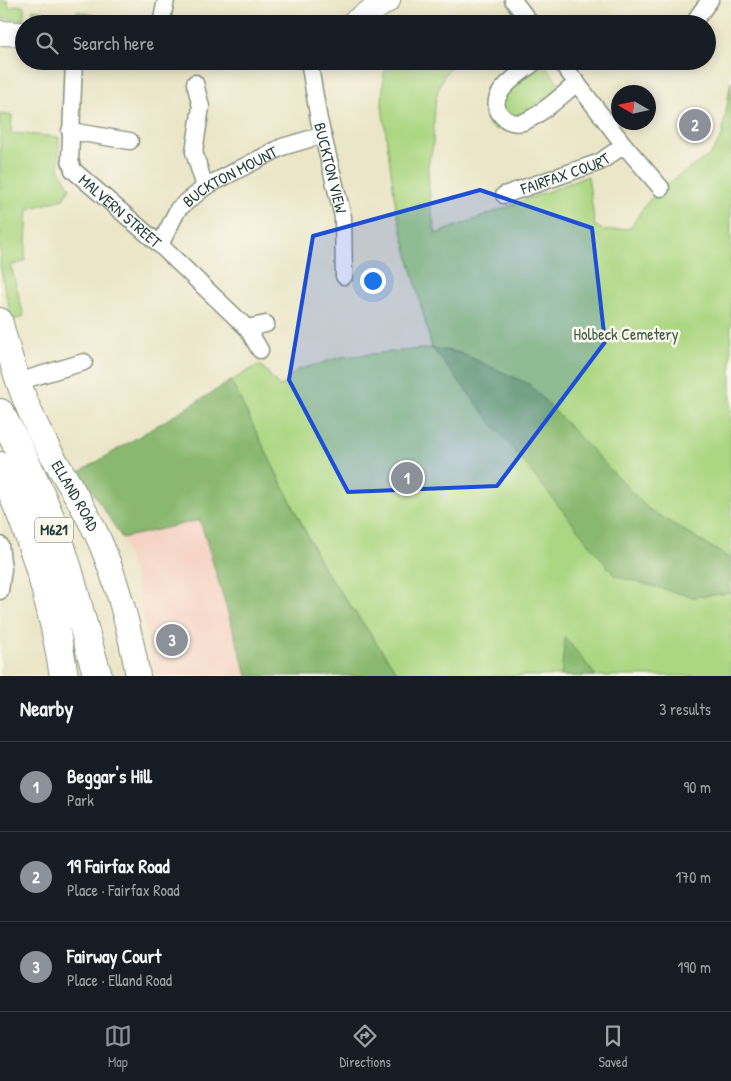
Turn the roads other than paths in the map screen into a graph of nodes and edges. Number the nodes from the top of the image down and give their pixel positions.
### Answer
1 (166, 0) edge
2 (388, 0) edge
3 (513, 0) edge
4 (710, 0) edge
5 (162, 15) edge
6 (366, 15) edge
7 (524, 15) edge
8 (699, 15) edge
9 (0, 33) edge
10 (15, 34) edge
11 (73, 70) edge
12 (311, 70) edge
13 (526, 70) edge
14 (567, 70) edge
15 (195, 83) dead end
16 (577, 83) junction
17 (70, 131) junction
18 (323, 135) junction
19 (130, 141) dead end
20 (624, 145) junction
21 (205, 187) junction
22 (661, 188) dead end
23 (504, 195) dead end
24 (160, 245) junction
25 (344, 276) dead end
26 (0, 320) edge
27 (266, 324) dead end
28 (247, 328) junction
29 (260, 350) dead end
30 (84, 362) dead end
31 (16, 382) junction
32 (0, 413) edge
33 (0, 466) edge
34 (0, 545) edge
35 (0, 591) edge
36 (62, 669) edge
37 (94, 669) edge
38 (138, 676) edge

1 - 5 street
2 - 6 street
3 - 7 street
4 - 8 street
9 - 10 street
11 - 17 street, MALVERN STREET
12 - 18 street, BUCKTON VIEW
13 - 16 street
14 - 16 street
15 - 21 street
16 - 20 street
17 - 19 street
17 - 24 street, MALVERN STREET
18 - 21 street, BUCKTON MOUNT
18 - 25 street, BUCKTON VIEW
20 - 22 street
20 - 23 street, FAIRFAX COURT
21 - 24 street, BUCKTON MOUNT
24 - 28 street, MALVERN STREET
26 - 31 street, ELLAND ROAD
27 - 28 street
28 - 29 street, MALVERN STREET
30 - 31 street
31 - 38 street, ELLAND ROAD
32 - 37 highway, M621
33 - 36 highway, M621
34 - 35 street

